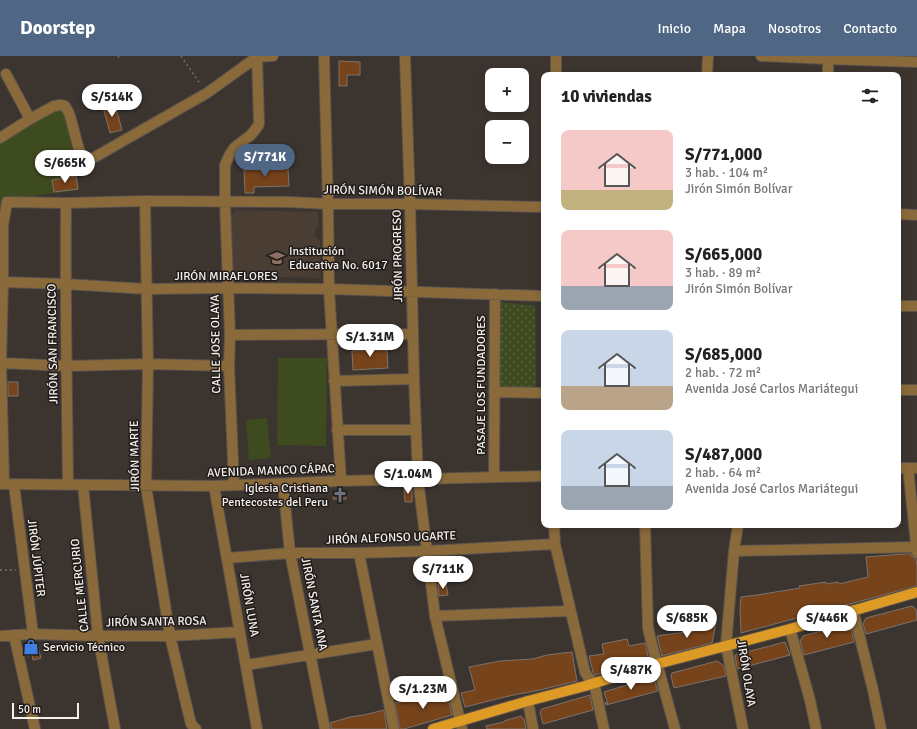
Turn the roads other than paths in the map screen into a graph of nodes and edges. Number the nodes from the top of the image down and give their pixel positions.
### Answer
1 (257, 56) edge
2 (273, 56) edge
3 (324, 56) edge
4 (405, 56) edge
5 (556, 56) edge
6 (708, 56) edge
7 (761, 56) edge
8 (828, 58) edge
9 (917, 62) edge
10 (556, 72) edge
11 (707, 72) edge
12 (828, 72) edge
13 (6, 74) dead end
14 (30, 119) junction
15 (0, 138) edge
16 (145, 201) junction
17 (7, 202) joint
18 (225, 202) junction
19 (66, 203) junction
20 (328, 204) junction
21 (410, 204) junction
22 (541, 207) edge
23 (901, 214) edge
24 (917, 215) edge
25 (2, 224) edge
26 (4, 282) junction
27 (65, 284) junction
28 (228, 288) junction
29 (147, 289) junction
30 (329, 289) junction
31 (412, 291) junction
32 (495, 294) junction
33 (541, 296) edge
34 (901, 306) edge
35 (917, 306) edge
36 (331, 334) junction
37 (413, 334) junction
38 (230, 335) junction
39 (0, 364) edge
40 (148, 364) junction
41 (67, 366) junction
42 (229, 366) junction
43 (414, 379) junction
44 (334, 381) junction
45 (901, 390) edge
46 (917, 390) edge
47 (494, 392) junction
48 (541, 393) edge
49 (338, 430) junction
50 (416, 430) junction
51 (908, 468) edge
52 (541, 476) edge
53 (494, 477) junction
54 (418, 479) junction
55 (913, 480) edge
56 (341, 481) junction
57 (6, 484) edge
58 (283, 484) junction
59 (68, 485) junction
60 (83, 485) junction
61 (234, 485) junction
62 (146, 486) junction
63 (214, 486) junction
64 (554, 528) edge
65 (645, 528) edge
66 (738, 528) edge
67 (555, 544) junction
68 (427, 550) junction
69 (916, 550) edge
70 (734, 551) junction
71 (290, 553) junction
72 (359, 553) junction
73 (227, 558) junction
74 (917, 592) edge
75 (853, 610) junction
76 (570, 611) junction
77 (434, 616) junction
78 (790, 629) junction
79 (240, 632) junction
80 (33, 634) junction
81 (14, 635) junction
82 (0, 636) edge
83 (98, 636) junction
84 (170, 636) junction
85 (376, 644) junction
86 (726, 645) junction
87 (311, 654) junction
88 (657, 664) junction
89 (246, 665) junction
90 (594, 683) junction
91 (528, 701) junction
92 (461, 725) edge
93 (35, 729) edge
94 (115, 729) edge
95 (196, 729) edge
96 (257, 729) edge
97 (325, 729) edge
98 (394, 729) edge
99 (433, 729) edge
100 (533, 729) edge
101 (604, 729) edge
102 (674, 729) edge
103 (743, 729) edge
104 (816, 729) edge
105 (881, 729) edge

1 - 2 street
1 - 14 street
1 - 18 street, CALLE JOSE OLAYA
3 - 20 street
4 - 21 street, JIRÓN PROGRESO
5 - 10 street
6 - 11 street
7 - 8 street
8 - 9 street
8 - 12 street
13 - 14 street
14 - 15 street
16 - 18 street, JIRÓN SIMÓN BOLÍVAR
16 - 19 street, JIRÓN SIMÓN BOLÍVAR
16 - 29 street, JIRÓN MARTE
17 - 19 street, JIRÓN SIMÓN BOLÍVAR
17 - 25 street, JIRÓN JÚPITER
18 - 20 street, JIRÓN SIMÓN BOLÍVAR
18 - 28 street, CALLE JOSE OLAYA
19 - 27 street, JIRÓN SAN FRANCISCO
20 - 21 street, JIRÓN SIMÓN BOLÍVAR
20 - 30 street
21 - 22 street, JIRÓN SIMÓN BOLÍVAR
21 - 31 street, JIRÓN PROGRESO
23 - 24 street
25 - 26 street, JIRÓN JÚPITER
26 - 27 street, JIRÓN MIRAFLORES
26 - 39 street, JIRÓN JÚPITER
27 - 29 street, JIRÓN MIRAFLORES
27 - 41 street, JIRÓN SAN FRANCISCO
28 - 29 street, JIRÓN MIRAFLORES
28 - 30 street, JIRÓN MIRAFLORES
28 - 38 street, CALLE JOSE OLAYA
29 - 40 street, JIRÓN MARTE
30 - 31 street, JIRÓN MIRAFLORES
30 - 36 street
31 - 32 street, JIRÓN MIRAFLORES
31 - 37 street, JIRÓN PROGRESO
32 - 33 street, JIRÓN MIRAFLORES
32 - 47 street, PASAJE LOS FUNDADORES
34 - 35 street
36 - 37 street
36 - 38 street
36 - 44 street
37 - 43 street, JIRÓN PROGRESO
38 - 42 street, CALLE JOSE OLAYA
39 - 41 street
39 - 57 street, JIRÓN JÚPITER
40 - 41 street
40 - 42 street
40 - 62 street, JIRÓN MARTE
41 - 59 street, JIRÓN SAN FRANCISCO
42 - 61 street, CALLE JOSE OLAYA
43 - 44 street
43 - 50 street, JIRÓN PROGRESO
44 - 49 street
45 - 46 street
47 - 48 street
47 - 53 street, PASAJE LOS FUNDADORES
49 - 50 street
49 - 56 street
50 - 54 street, JIRÓN PROGRESO
51 - 55 street
52 - 53 street, AVENIDA MANCO CÁPAC
53 - 54 street, AVENIDA MANCO CÁPAC
54 - 56 street, AVENIDA MANCO CÁPAC
54 - 68 street, JIRÓN PROGRESO
55 - 69 street
56 - 58 street, AVENIDA MANCO CÁPAC
57 - 59 street, AVENIDA MANCO CÁPAC
57 - 80 street, JIRÓN JÚPITER
58 - 61 street, AVENIDA MANCO CÁPAC
58 - 71 street, JIRÓN SANTA ANA
59 - 60 street, AVENIDA MANCO CÁPAC
60 - 62 street, AVENIDA MANCO CÁPAC
60 - 83 street, CALLE MERCURIO
61 - 63 street, AVENIDA MANCO CÁPAC
62 - 63 street, AVENIDA MANCO CÁPAC
62 - 84 street, JIRÓN MARTE
63 - 73 street, JIRÓN LUNA
64 - 67 street
65 - 88 street
66 - 70 street, JIRÓN OLAYA
67 - 68 street, JIRÓN ALFONSO UGARTE
67 - 76 street
68 - 72 street, JIRÓN ALFONSO UGARTE
68 - 77 street, JIRÓN PROGRESO
69 - 70 street
70 - 86 street, JIRÓN OLAYA
71 - 72 street, JIRÓN ALFONSO UGARTE
71 - 73 street, JIRÓN ALFONSO UGARTE
71 - 87 street, JIRÓN SANTA ANA
72 - 85 street
73 - 79 street, JIRÓN LUNA
74 - 75 main road
75 - 78 main road
75 - 105 street
76 - 77 street
76 - 90 street
77 - 92 street, JIRÓN PROGRESO
78 - 86 main road
78 - 104 street
79 - 84 street, JIRÓN SANTA ROSA
79 - 89 street, JIRÓN LUNA
80 - 81 street, JIRÓN SANTA ROSA
80 - 83 street, JIRÓN SANTA ROSA
81 - 82 street, JIRÓN SANTA ROSA
81 - 93 street
83 - 84 street, JIRÓN SANTA ROSA
83 - 94 street, CALLE MERCURIO
84 - 95 street, JIRÓN MARTE
85 - 87 street
85 - 98 street
86 - 88 main road
86 - 103 street, JIRÓN OLAYA
87 - 89 street
87 - 97 street, JIRÓN SANTA ANA
88 - 90 main road
88 - 102 street
89 - 96 street, JIRÓN LUNA
90 - 91 main road
90 - 101 street
91 - 92 main road
91 - 100 street
92 - 99 main road

